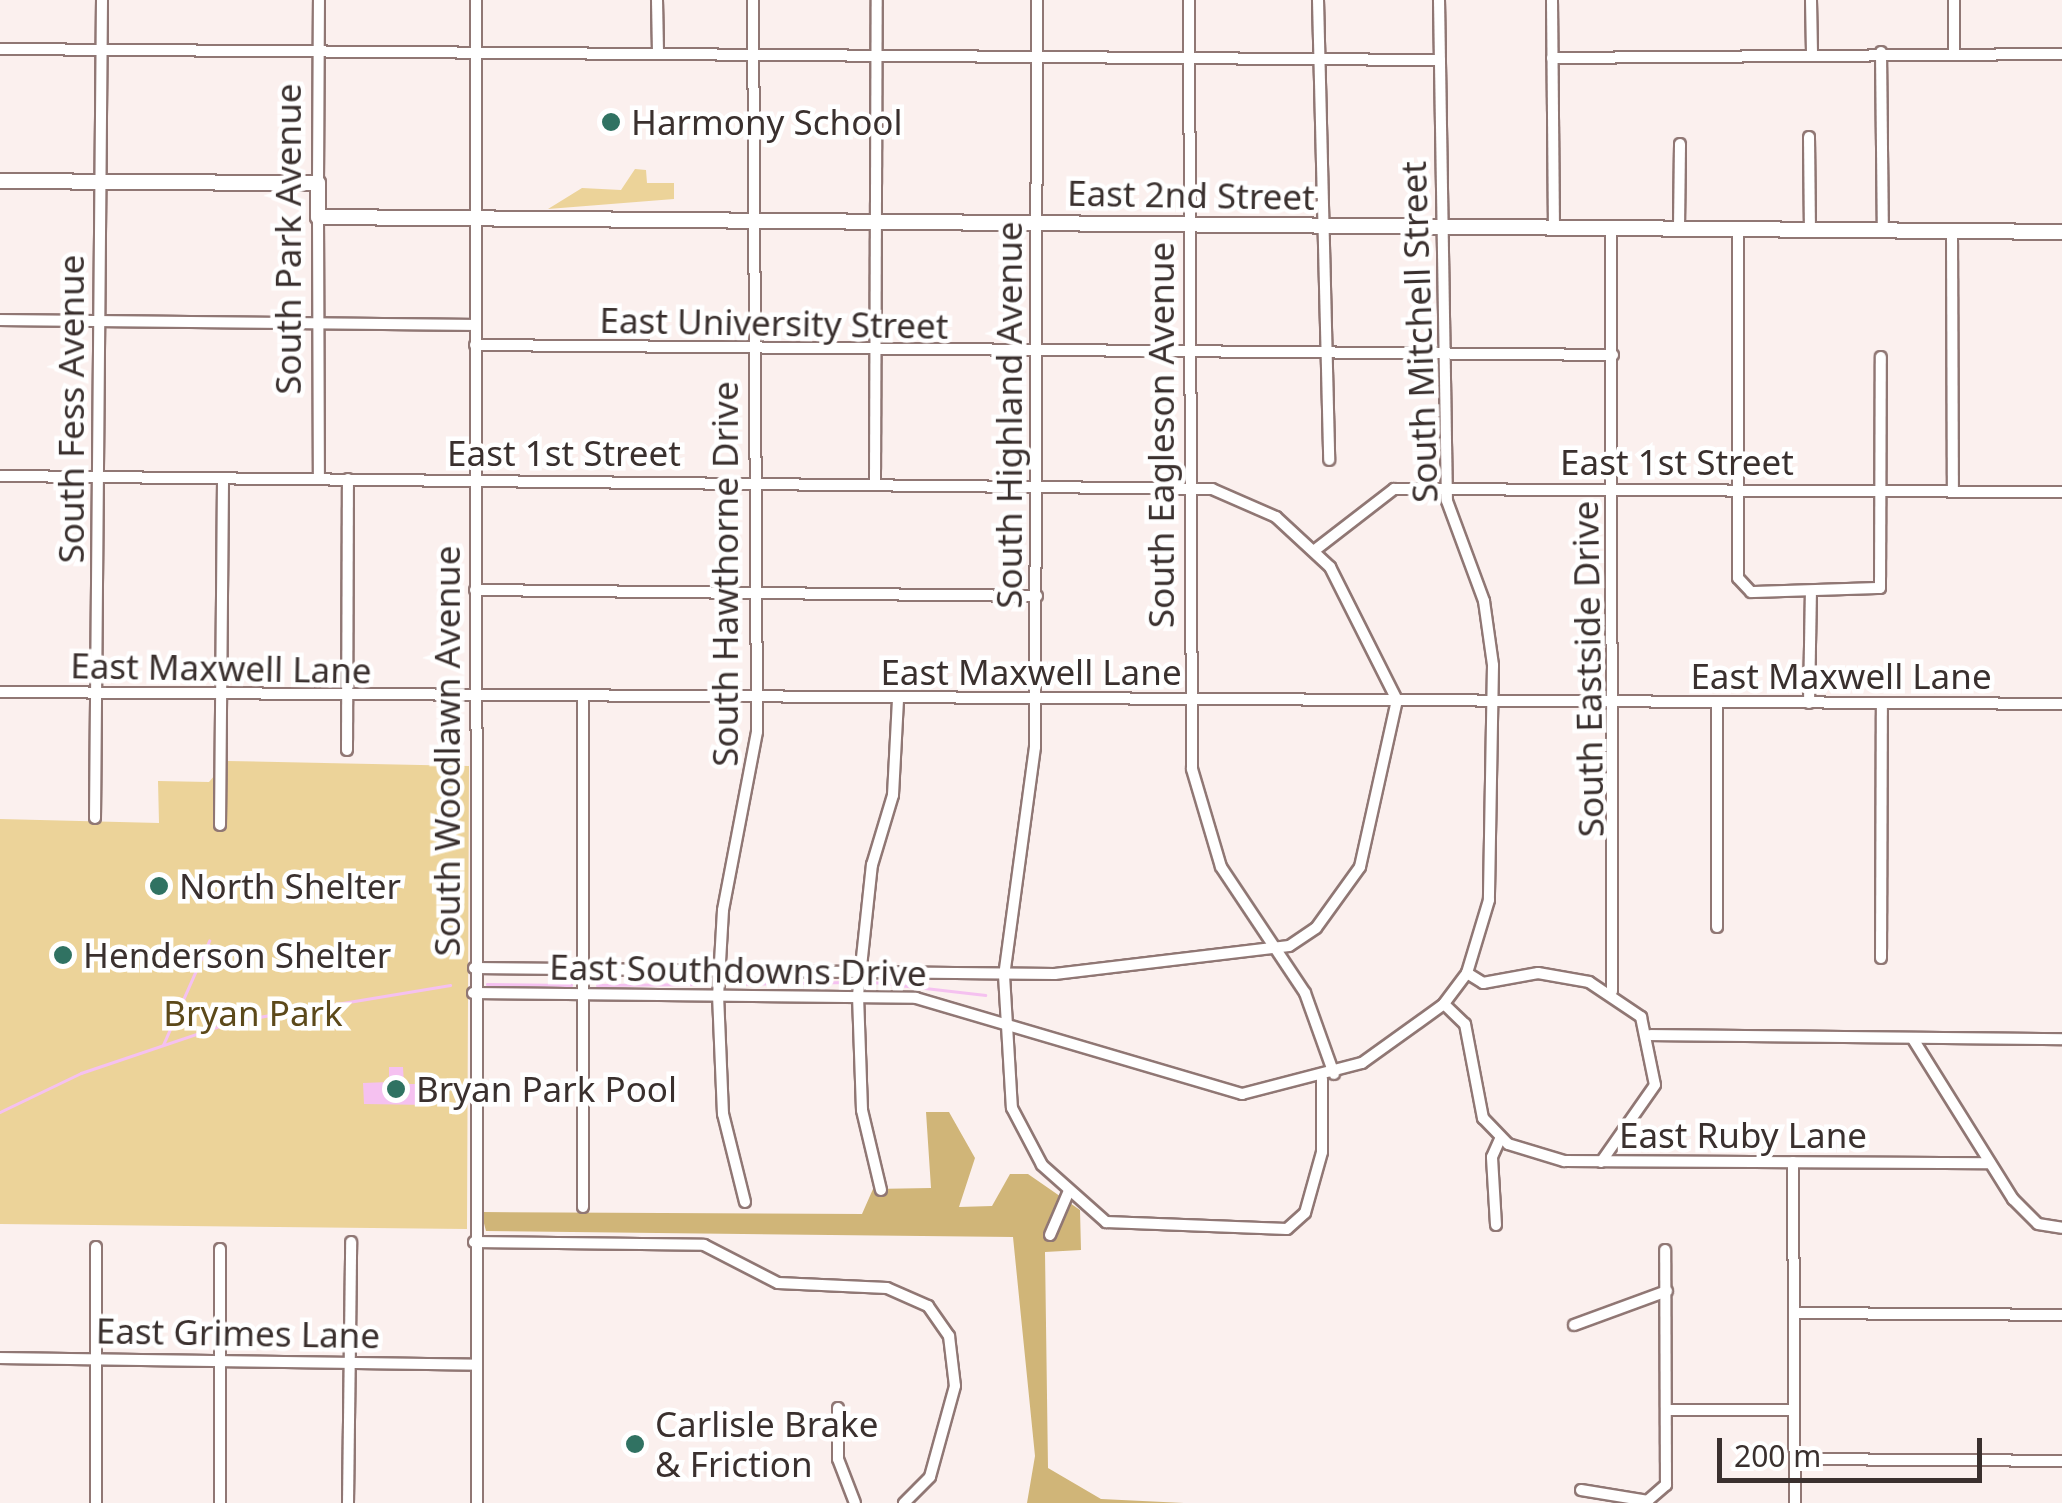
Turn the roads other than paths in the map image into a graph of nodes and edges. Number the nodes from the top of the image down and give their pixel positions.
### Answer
1 (102, 0) edge
2 (318, 0) edge
3 (476, 0) edge
4 (657, 0) edge
5 (754, 0) edge
6 (877, 0) edge
7 (1037, 0) edge
8 (1189, 0) edge
9 (1318, 0) edge
10 (1440, 0) edge
11 (1552, 0) edge
12 (1811, 0) edge
13 (1954, 0) edge
14 (0, 49) edge
15 (100, 49) junction
16 (317, 49) junction
17 (1812, 51) junction
18 (476, 52) junction
19 (1881, 52) junction
20 (1954, 52) junction
21 (658, 53) junction
22 (753, 54) junction
23 (2062, 54) edge
24 (877, 55) junction
25 (1036, 56) junction
26 (1190, 58) junction
27 (1552, 58) junction
28 (1318, 60) junction
29 (1440, 60) junction
30 (1809, 137) dead end
31 (1680, 144) dead end
32 (0, 181) edge
33 (100, 182) junction
34 (318, 184) junction
35 (318, 217) junction
36 (476, 218) junction
37 (754, 220) junction
38 (876, 222) junction
39 (1036, 223) junction
40 (1190, 224) junction
41 (1554, 225) junction
42 (1320, 226) junction
43 (1442, 226) junction
44 (1611, 226) junction
45 (1679, 227) junction
46 (1738, 228) junction
47 (1810, 229) junction
48 (1883, 232) junction
49 (2062, 232) edge
50 (1952, 233) junction
51 (0, 320) edge
52 (98, 321) junction
53 (318, 324) junction
54 (474, 325) junction
55 (475, 346) junction
56 (754, 350) junction
57 (874, 352) junction
58 (1037, 355) junction
59 (1613, 355) junction
60 (1190, 356) junction
61 (1443, 356) junction
62 (1322, 357) junction
63 (1881, 357) dead end
64 (1328, 460) dead end
65 (0, 476) edge
66 (98, 476) junction
67 (223, 478) junction
68 (320, 479) junction
69 (348, 479) junction
70 (475, 480) junction
71 (755, 480) junction
72 (875, 482) junction
73 (1036, 485) junction
74 (1189, 486) junction
75 (1446, 488) junction
76 (1614, 488) junction
77 (1741, 490) junction
78 (1882, 490) junction
79 (1953, 491) junction
80 (2062, 492) edge
81 (1315, 550) junction
82 (476, 590) junction
83 (1810, 592) junction
84 (754, 593) junction
85 (1036, 596) junction
86 (0, 692) edge
87 (96, 692) junction
88 (221, 695) junction
89 (583, 697) junction
90 (754, 697) junction
91 (346, 698) junction
92 (474, 698) junction
93 (1035, 698) junction
94 (1188, 699) junction
95 (898, 700) junction
96 (1397, 700) junction
97 (1489, 701) junction
98 (1617, 701) junction
99 (1717, 702) junction
100 (1809, 703) junction
101 (1882, 704) junction
102 (2062, 704) edge
103 (347, 750) dead end
104 (95, 818) dead end
105 (220, 825) dead end
106 (1718, 927) dead end
107 (1275, 950) junction
108 (1881, 958) dead end
109 (474, 968) junction
110 (720, 968) junction
111 (860, 969) junction
112 (584, 970) junction
113 (1467, 973) junction
114 (1004, 975) junction
115 (1612, 990) junction
116 (473, 993) junction
117 (582, 994) junction
118 (858, 994) junction
119 (718, 997) junction
120 (1444, 1004) junction
121 (1001, 1018) junction
122 (1651, 1035) junction
123 (1913, 1039) junction
124 (2062, 1039) edge
125 (1334, 1074) junction
126 (1322, 1078) junction
127 (1500, 1139) junction
128 (1600, 1162) junction
129 (1793, 1162) junction
130 (1990, 1164) junction
131 (881, 1190) dead end
132 (1068, 1193) junction
133 (745, 1202) dead end
134 (583, 1207) dead end
135 (1496, 1225) dead end
136 (2062, 1228) edge
137 (1050, 1234) dead end
138 (351, 1242) dead end
139 (474, 1242) junction
140 (96, 1247) dead end
141 (220, 1248) dead end
142 (1665, 1250) dead end
143 (1668, 1291) junction
144 (1795, 1314) junction
145 (2062, 1315) edge
146 (1574, 1325) dead end
147 (0, 1358) edge
148 (96, 1359) junction
149 (349, 1362) junction
150 (222, 1363) junction
151 (476, 1364) junction
152 (838, 1408) dead end
153 (1669, 1410) junction
154 (1794, 1410) junction
155 (1795, 1460) junction
156 (2062, 1461) edge
157 (1581, 1490) dead end
158 (1646, 1502) edge
159 (96, 1503) edge
160 (220, 1503) edge
161 (348, 1503) edge
162 (477, 1503) edge
163 (855, 1503) edge
164 (904, 1503) edge
165 (1795, 1503) edge

1 - 15 street, South Fess Avenue
2 - 16 street, South Park Avenue
3 - 18 street, South Woodlawn Avenue
4 - 21 street
5 - 22 street, South Hawthorne Drive
6 - 24 street
7 - 25 street, South Highland Avenue
8 - 26 street, South Eagleson Avenue
9 - 28 street
10 - 29 street, South Mitchell Street
11 - 27 street
12 - 17 street
13 - 20 street
14 - 15 street
15 - 16 street
15 - 33 street, South Fess Avenue
16 - 18 street
16 - 34 street, South Park Avenue
17 - 19 street
17 - 27 street
18 - 21 street
18 - 36 street, South Woodlawn Avenue
19 - 20 street
19 - 48 street
20 - 23 street
21 - 22 street
22 - 24 street
22 - 37 street, South Hawthorne Drive
24 - 25 street
24 - 38 street
25 - 26 street
25 - 39 street, South Highland Avenue
26 - 28 street
26 - 40 street, South Eagleson Avenue
27 - 41 street
28 - 29 street
28 - 42 street
29 - 43 street, South Mitchell Street
30 - 47 street
31 - 45 street
32 - 33 street
33 - 34 street
33 - 52 street, South Fess Avenue
34 - 35 street, South Park Avenue
35 - 36 street, East 2nd Street
35 - 53 street, South Park Avenue
36 - 37 street, East 2nd Street
36 - 54 street, South Woodlawn Avenue
37 - 38 street, East 2nd Street
37 - 56 street, South Hawthorne Drive
38 - 39 street, East 2nd Street
38 - 57 street
39 - 40 street, East 2nd Street
39 - 58 street, South Highland Avenue
40 - 42 street, East 2nd Street
40 - 60 street, South Eagleson Avenue
41 - 43 street, East 2nd Street
41 - 44 street, East 2nd Street
42 - 43 street, East 2nd Street
42 - 62 street
43 - 61 street, South Mitchell Street
44 - 45 street, East 2nd Street
44 - 59 street, South Eastside Drive
45 - 46 street, East 2nd Street
46 - 47 street, East 2nd Street
46 - 77 street
47 - 48 street, East 2nd Street
48 - 50 street, East 2nd Street
49 - 50 street, East 2nd Street
50 - 79 street
51 - 52 street
52 - 53 street
52 - 66 street, South Fess Avenue
53 - 54 street
53 - 68 street, South Park Avenue
54 - 55 street, South Woodlawn Avenue
55 - 56 street, East University Street
55 - 70 street, South Woodlawn Avenue
56 - 57 street, East University Street
56 - 71 street, South Hawthorne Drive
57 - 58 street, East University Street
57 - 72 street
58 - 60 street, East University Street
58 - 73 street, South Highland Avenue
59 - 61 street, East University Street
59 - 76 street, South Eastside Drive
60 - 62 street, East University Street
60 - 74 street, South Eagleson Avenue
61 - 62 street, East University Street
61 - 75 street, South Mitchell Street
62 - 64 street
63 - 78 street
65 - 66 street, East 1st Street
66 - 67 street, East 1st Street
66 - 87 street, South Fess Avenue
67 - 68 street, East 1st Street
67 - 88 street
68 - 69 street, East 1st Street
69 - 70 street, East 1st Street
69 - 91 street
70 - 71 street, East 1st Street
70 - 82 street, South Woodlawn Avenue
71 - 72 street, East 1st Street
71 - 84 street, South Hawthorne Drive
72 - 73 street, East 1st Street
73 - 74 street, East 1st Street
73 - 85 street, South Highland Avenue
74 - 81 street, East 1st Street
74 - 94 street, South Eagleson Avenue
75 - 76 street, East 1st Street
75 - 81 street, East 1st Street
75 - 97 street, South Mitchell Street
76 - 77 street, East 1st Street
76 - 98 street, South Eastside Drive
77 - 78 street, East 1st Street
77 - 83 street
78 - 79 street, East 1st Street
78 - 83 street
79 - 80 street, East 1st Street
81 - 96 street, East 1st Street
82 - 84 street
82 - 92 street, South Woodlawn Avenue
83 - 100 street
84 - 85 street
84 - 90 street, South Hawthorne Drive
85 - 93 street, South Highland Avenue
86 - 87 street, East Maxwell Lane
87 - 88 street, East Maxwell Lane
87 - 104 street, South Fess Avenue
88 - 91 street, East Maxwell Lane
88 - 105 street
89 - 90 street, East Maxwell Lane
89 - 92 street, East Maxwell Lane
89 - 112 street
90 - 95 street, East Maxwell Lane
90 - 110 street, South Hawthorne Drive
91 - 92 street, East Maxwell Lane
91 - 103 street
92 - 109 street, South Woodlawn Avenue
93 - 94 street, East Maxwell Lane
93 - 95 street, East Maxwell Lane
93 - 114 street, South Highland Avenue
94 - 96 street, East Maxwell Lane
94 - 107 street, South Eagleson Avenue
95 - 111 street
96 - 97 street, East Maxwell Lane
96 - 107 street
97 - 98 street, East Maxwell Lane
97 - 113 street, South Mitchell Street
98 - 99 street, East Maxwell Lane
98 - 115 street, South Eastside Drive
99 - 100 street, East Maxwell Lane
99 - 106 street
100 - 101 street, East Maxwell Lane
101 - 102 street, East Maxwell Lane
101 - 108 street
107 - 114 street
107 - 125 street, South Eagleson Avenue
109 - 112 street
109 - 116 street, South Woodlawn Avenue
110 - 111 street
110 - 112 street
110 - 119 street, South Hawthorne Drive
111 - 114 street
111 - 118 street
112 - 117 street
113 - 115 street
113 - 120 street, South Mitchell Street
114 - 121 street, South Highland Avenue
115 - 122 street
116 - 117 street, East Southdowns Drive
116 - 139 street, South Woodlawn Avenue
117 - 119 street, East Southdowns Drive
117 - 134 street
118 - 119 street, East Southdowns Drive
118 - 121 street, East Southdowns Drive
118 - 131 street
119 - 133 street, South Hawthorne Drive
120 - 125 street, East Southdowns Drive
120 - 127 street
121 - 126 street, East Southdowns Drive
121 - 132 street, South Highland Avenue
122 - 123 street
122 - 128 street
123 - 124 street
123 - 130 street
125 - 126 street, East Southdowns Drive
126 - 132 street, South Highland Avenue
127 - 128 street, East Ruby Lane
127 - 135 street
128 - 129 street, East Ruby Lane
129 - 130 street, East Ruby Lane
129 - 144 street
130 - 136 street
132 - 137 street
138 - 149 street
139 - 151 street, South Woodlawn Avenue
139 - 164 street
140 - 148 street
141 - 150 street
142 - 143 street
143 - 146 street
143 - 153 street
144 - 145 street
144 - 154 street
147 - 148 street, East Grimes Lane
148 - 150 street, East Grimes Lane
148 - 159 street
149 - 150 street, East Grimes Lane
149 - 151 street, East Grimes Lane
149 - 161 street
150 - 160 street
151 - 162 street, South Woodlawn Avenue
152 - 163 street
153 - 154 street
153 - 158 street
154 - 155 street
155 - 156 street
155 - 165 street
157 - 158 street

